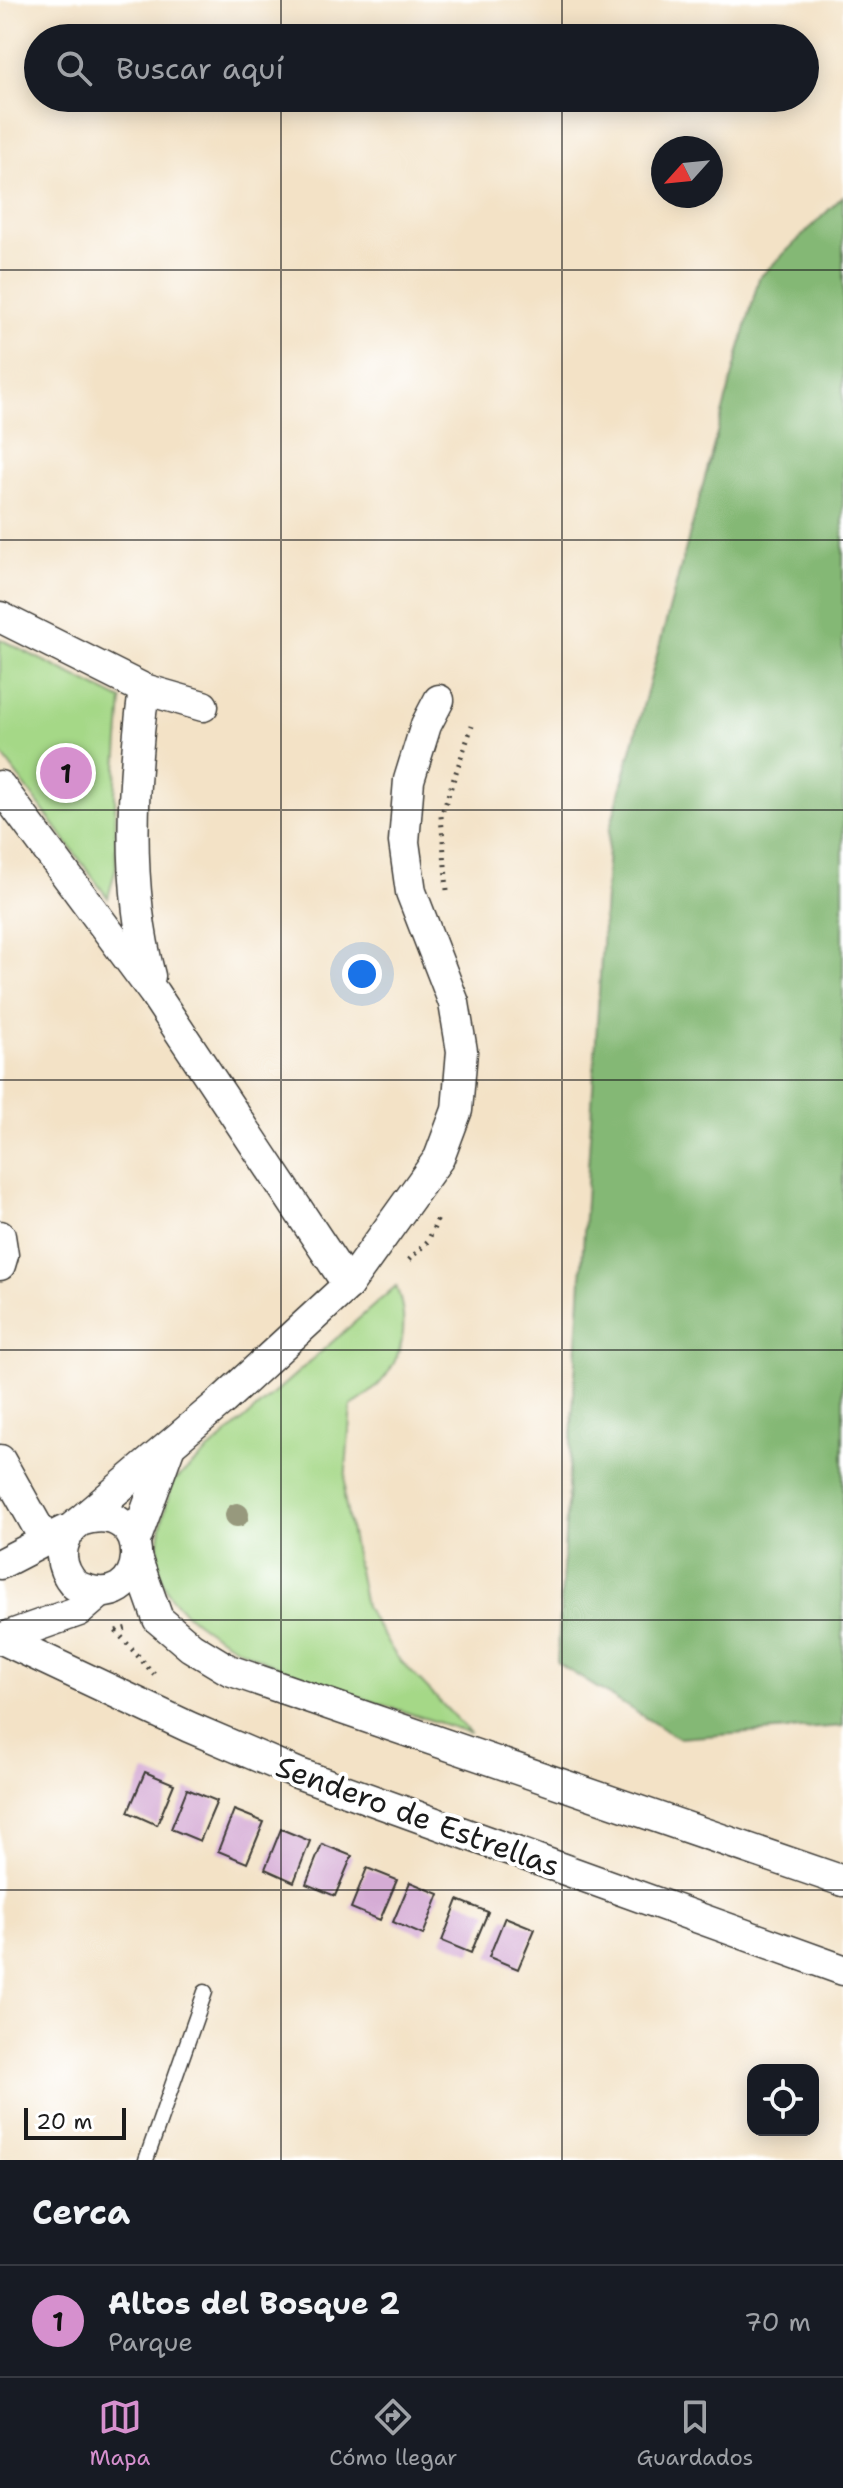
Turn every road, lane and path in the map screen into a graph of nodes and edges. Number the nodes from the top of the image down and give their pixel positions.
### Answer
1 (0, 617) edge
2 (144, 689) junction
3 (439, 700) dead end
4 (203, 706) dead end
5 (0, 786) edge
6 (154, 993) junction
7 (0, 1236) edge
8 (0, 1265) edge
9 (348, 1285) junction
10 (171, 1442) junction
11 (0, 1460) edge
12 (76, 1524) junction
13 (45, 1540) junction
14 (136, 1550) junction
15 (0, 1564) edge
16 (100, 1593) junction
17 (74, 1613) junction
18 (1, 1639) edge
19 (163, 1684) dead end
20 (843, 1881) edge
21 (843, 1970) edge
22 (205, 1992) dead end
23 (146, 2160) edge

1 - 2 street
2 - 4 street
2 - 6 street
3 - 9 street
5 - 6 street
6 - 9 street
7 - 8 street
9 - 10 street
10 - 12 street
10 - 14 street
11 - 13 street
12 - 13 street
12 - 14 street
12 - 16 street
13 - 15 street
14 - 16 street
14 - 20 street
16 - 17 street
17 - 18 street
17 - 19 path
18 - 21 street, Sendero de Estrellas
22 - 23 lane

